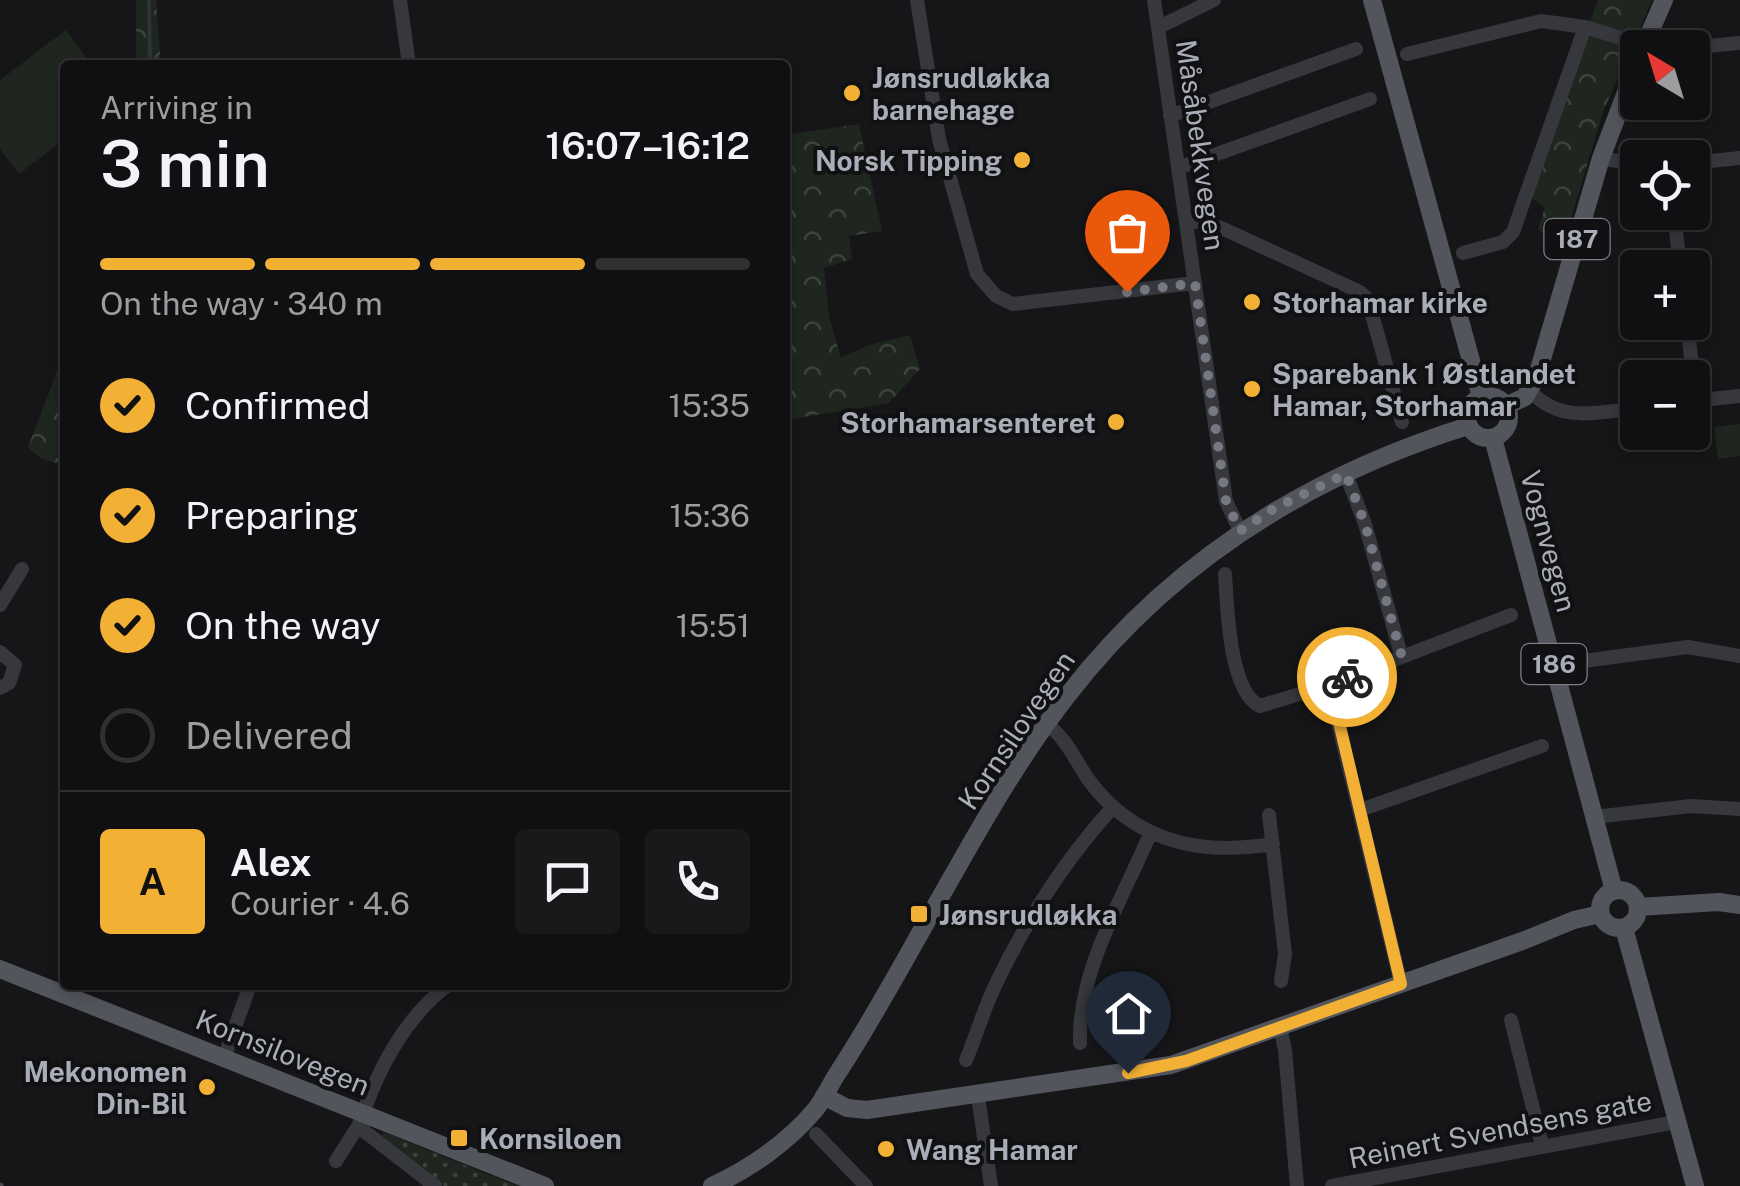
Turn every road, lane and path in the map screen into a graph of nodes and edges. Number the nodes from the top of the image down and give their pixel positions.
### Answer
1 (400, 0) edge
2 (917, 0) edge
3 (1154, 0) edge
4 (1214, 0) edge
5 (1372, 0) edge
6 (1664, 0) edge
7 (1585, 26) junction
8 (1159, 27) junction
9 (1652, 30) edge
10 (1620, 40) edge
11 (1740, 42) edge
12 (1710, 45) edge
13 (1356, 49) dead end
14 (1407, 54) dead end
15 (408, 60) edge
16 (1370, 99) dead end
17 (1620, 110) edge
18 (1170, 116) junction
19 (1601, 158) junction
20 (1740, 158) edge
21 (1620, 162) edge
22 (1710, 162) edge
23 (1178, 168) junction
24 (1187, 222) junction
25 (1463, 252) dead end
26 (1195, 283) junction
27 (1530, 391) junction
28 (1740, 396) edge
29 (1481, 397) junction
30 (1710, 399) edge
31 (1506, 406) junction
32 (1620, 410) edge
33 (1402, 422) dead end
34 (1468, 426) junction
35 (1493, 438) junction
36 (1346, 474) junction
37 (1240, 531) junction
38 (22, 569) dead end
39 (1225, 574) dead end
40 (0, 605) edge
41 (1512, 615) dead end
42 (0, 652) edge
43 (1401, 654) junction
44 (1740, 656) edge
45 (1554, 666) junction
46 (1330, 684) junction
47 (0, 688) edge
48 (1046, 724) junction
49 (1542, 746) dead end
50 (1113, 807) junction
51 (1740, 808) edge
52 (1360, 810) junction
53 (1268, 815) dead end
54 (1594, 817) junction
55 (1151, 832) junction
56 (1272, 844) junction
57 (1614, 891) junction
58 (1740, 905) edge
59 (1638, 907) junction
60 (1600, 914) junction
61 (1624, 928) junction
62 (0, 969) edge
63 (1282, 982) dead end
64 (1401, 984) junction
65 (248, 990) edge
66 (443, 990) edge
67 (1510, 1020) dead end
68 (1280, 1027) junction
69 (1080, 1043) dead end
70 (224, 1058) junction
71 (966, 1060) dead end
72 (829, 1098) junction
73 (978, 1104) dead end
74 (361, 1118) junction
75 (1676, 1122) junction
76 (816, 1134) dead end
77 (1542, 1146) junction
78 (336, 1161) dead end
79 (739, 1182) edge
80 (435, 1186) edge
81 (546, 1186) edge
82 (712, 1186) edge
83 (866, 1186) edge
84 (991, 1186) edge
85 (1297, 1186) edge
86 (1332, 1186) edge
87 (1695, 1186) edge

1 - 15 street
2 - 26 street
3 - 8 street, Måsåbekkvegen
4 - 8 street
5 - 29 main road
6 - 9 main road, 187
7 - 10 street
7 - 14 street
7 - 25 street
8 - 18 street, Måsåbekkvegen
11 - 12 street
13 - 18 street
16 - 23 street
17 - 19 main road, 187
18 - 23 street, Måsåbekkvegen
19 - 21 street
19 - 27 main road, 187
20 - 22 street
23 - 24 street, Måsåbekkvegen
24 - 26 street, Måsåbekkvegen
24 - 33 street
26 - 37 street, Måsåbekkvegen
27 - 31 main road
27 - 32 street
28 - 30 street
29 - 31 main road
29 - 34 main road
31 - 35 main road
34 - 35 main road
34 - 36 main road, Kornsilovegen
35 - 45 main road, Vognvegen / 186
36 - 37 main road, Kornsilovegen
36 - 43 street
37 - 48 main road, Kornsilovegen
38 - 40 street
39 - 46 street
41 - 43 street
42 - 47 street
43 - 46 street
44 - 45 street
45 - 54 main road, Vognvegen / 186
46 - 52 street
48 - 50 street
48 - 72 main road, Kornsilovegen
49 - 52 street
50 - 55 street
50 - 71 street
51 - 54 street
52 - 64 street
53 - 56 street
54 - 57 main road, Vognvegen / 186
55 - 56 street
55 - 69 street
56 - 63 street
57 - 59 main road
57 - 60 main road
58 - 59 main road
59 - 61 main road
60 - 61 main road
60 - 64 main road
61 - 75 main road
62 - 70 main road, Kornsilovegen
64 - 68 main road
65 - 70 street
66 - 74 street
67 - 77 street
68 - 72 main road
68 - 85 street
70 - 74 main road, Kornsilovegen
72 - 79 main road, Kornsilovegen
73 - 84 street
74 - 78 street, Kornsilovegen
74 - 80 street
74 - 81 main road, Kornsilovegen
75 - 77 street, Reinert Svendsens gate
75 - 87 main road
76 - 83 street
77 - 86 street, Reinert Svendsens gate
79 - 82 main road, Kornsilovegen

